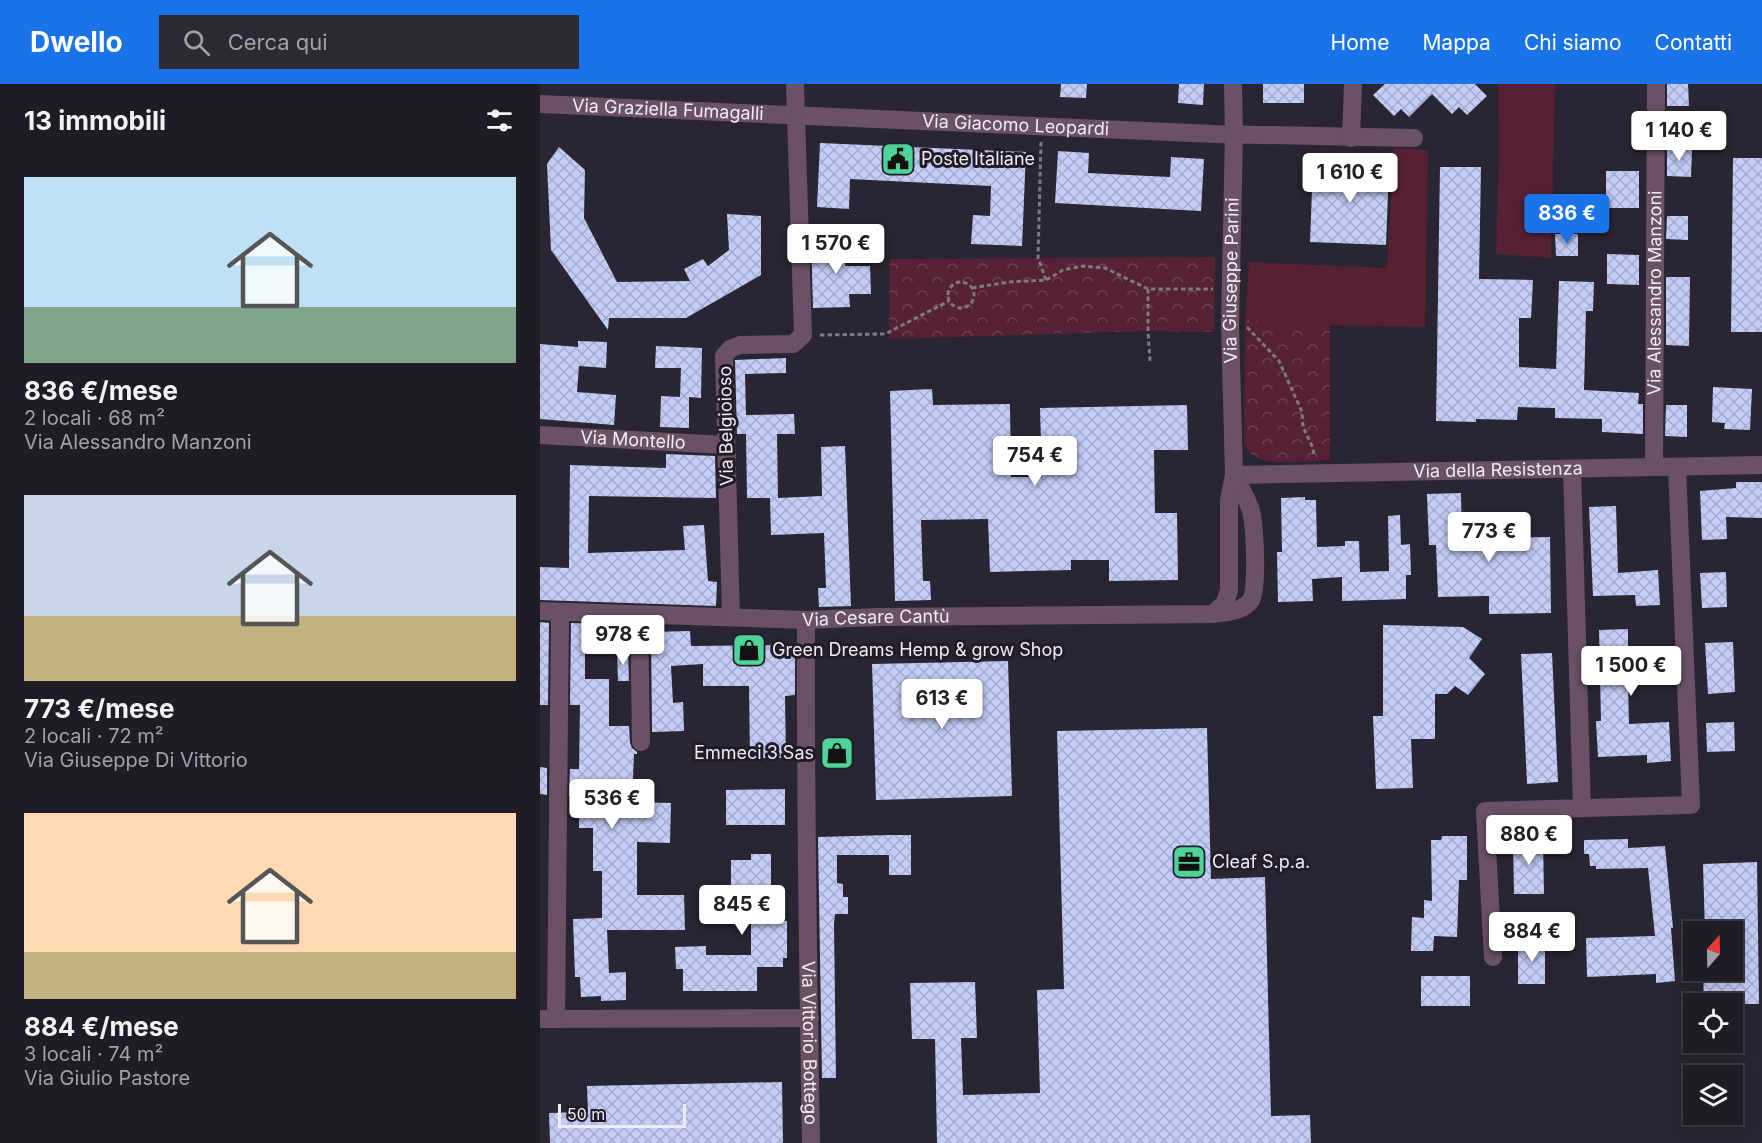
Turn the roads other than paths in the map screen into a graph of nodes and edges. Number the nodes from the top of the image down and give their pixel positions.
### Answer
1 (795, 84) edge
2 (1233, 84) edge
3 (1353, 84) edge
4 (1656, 84) edge
5 (540, 104) edge
6 (795, 114) junction
7 (1234, 134) junction
8 (1351, 138) junction
9 (1414, 138) dead end
10 (540, 435) edge
11 (726, 446) junction
12 (1762, 465) edge
13 (1677, 466) junction
14 (1654, 467) junction
15 (1572, 469) junction
16 (1234, 475) junction
17 (540, 611) edge
18 (560, 612) junction
19 (1213, 614) junction
20 (639, 615) junction
21 (731, 617) junction
22 (806, 620) junction
23 (640, 742) dead end
24 (1582, 808) junction
25 (1492, 957) dead end
26 (810, 1018) junction
27 (548, 1019) edge
28 (811, 1143) edge

1 - 6 street
2 - 7 street, Via Giuseppe Parini
3 - 8 street
4 - 14 street, Via Alessandro Manzoni
5 - 6 street, Via Graziella Fumagalli
6 - 7 street, Via Giacomo Leopardi
6 - 11 street, Via Belgioioso
7 - 8 street, Via Giacomo Leopardi
7 - 16 street, Via Giuseppe Parini
8 - 9 street, Via Giacomo Leopardi
10 - 11 street, Via Montello
11 - 21 street, Via Belgioioso
12 - 13 street, Via della Resistenza
13 - 14 street, Via della Resistenza
13 - 24 street
14 - 15 street, Via della Resistenza
15 - 16 street, Via della Resistenza
15 - 24 street
16 - 19 street, Via Giuseppe Parini
16 - 19 street, Via Giuseppe Parini
17 - 18 street, Via Cesare Cantù
18 - 20 street, Via Cesare Cantù
18 - 27 street
19 - 22 street, Via Cesare Cantù
20 - 21 street, Via Cesare Cantù
20 - 23 street
21 - 22 street, Via Cesare Cantù
22 - 26 street, Via Vittorio Bottego
24 - 25 street
26 - 27 street
26 - 28 street, Via Vittorio Bottego

